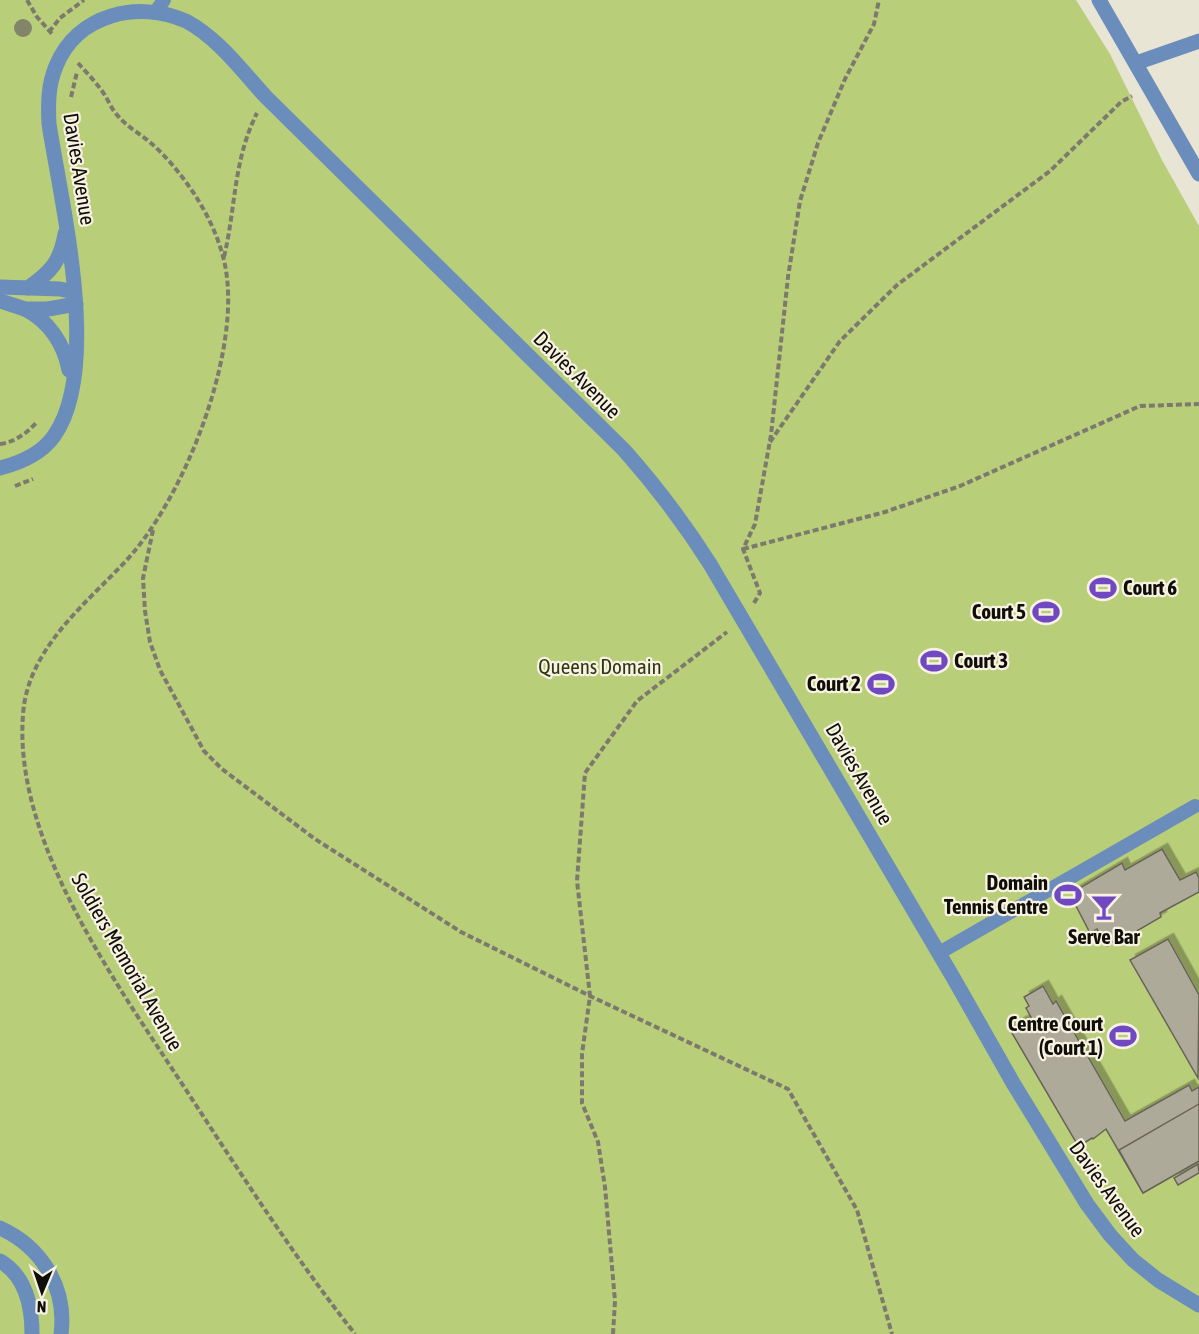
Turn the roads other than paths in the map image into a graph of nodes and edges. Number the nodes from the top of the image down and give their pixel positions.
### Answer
1 (1099, 0) edge
2 (160, 5) edge
3 (1199, 41) edge
4 (1136, 63) junction
5 (1199, 174) edge
6 (65, 218) junction
7 (0, 287) edge
8 (28, 288) junction
9 (75, 298) junction
10 (0, 301) edge
11 (25, 309) junction
12 (70, 397) junction
13 (0, 468) edge
14 (1195, 806) dead end
15 (939, 953) junction
16 (2, 1229) edge
17 (0, 1261) edge
18 (1199, 1305) edge
19 (32, 1334) edge
20 (61, 1334) edge

1 - 4 street
2 - 6 street, Davies Avenue
2 - 15 street, Davies Avenue
3 - 4 street
4 - 5 street
6 - 8 street
6 - 9 street, Davies Avenue
7 - 8 street
8 - 9 street
9 - 11 street
9 - 12 street, Davies Avenue
10 - 11 street
11 - 12 street
12 - 13 street, Davies Avenue
14 - 15 lane
15 - 18 street, Davies Avenue
16 - 20 street
17 - 19 street

